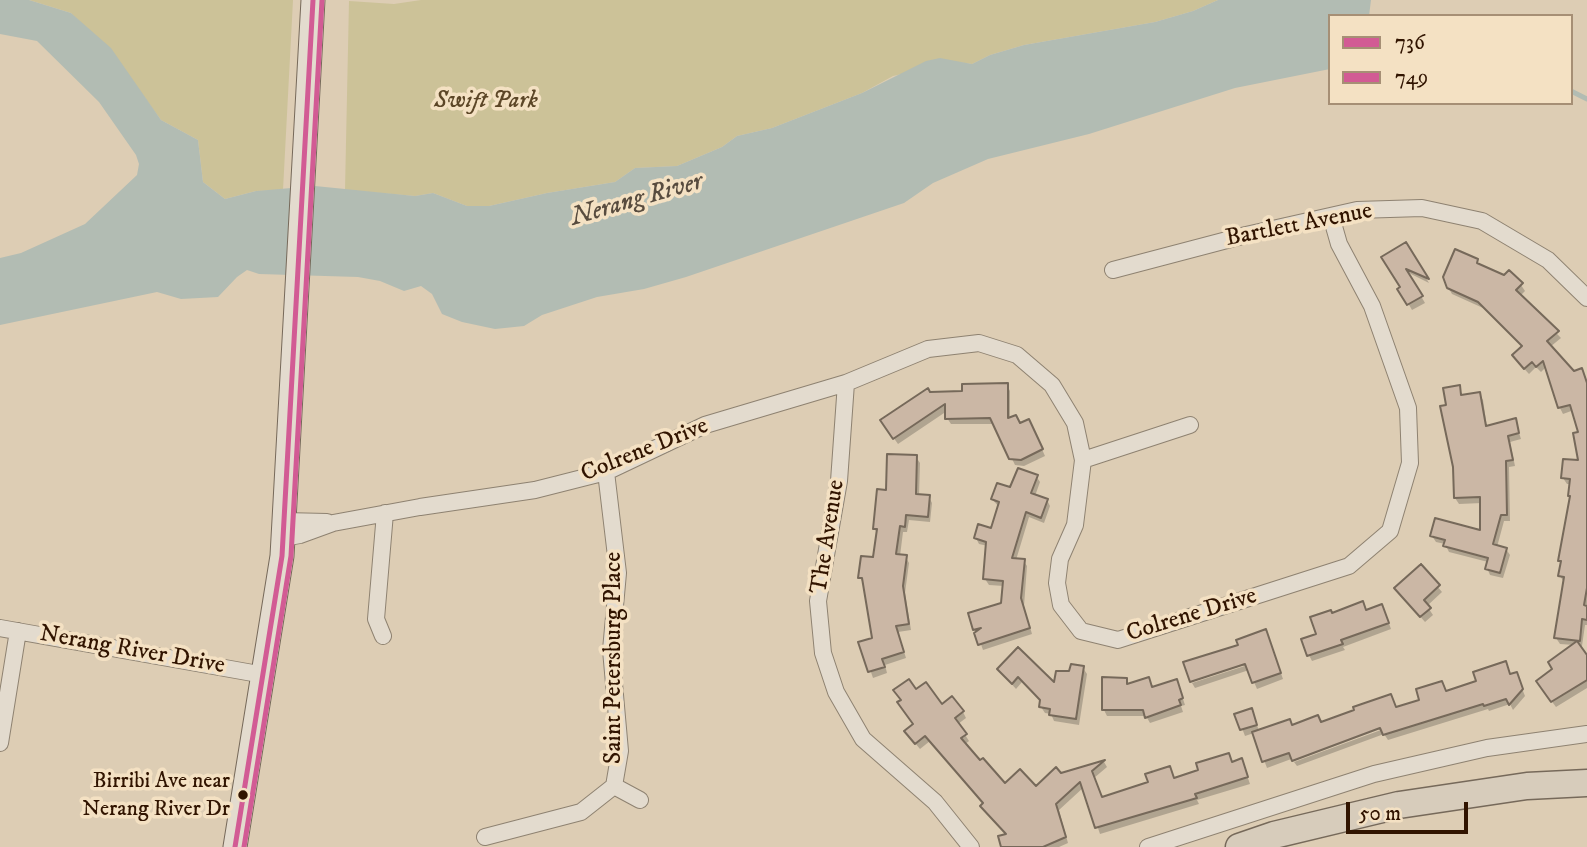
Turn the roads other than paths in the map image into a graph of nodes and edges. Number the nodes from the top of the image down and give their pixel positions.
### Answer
1 (313, 0) edge
2 (1331, 216) junction
3 (1113, 270) dead end
4 (1587, 298) edge
5 (846, 383) junction
6 (1190, 425) dead end
7 (1083, 460) junction
8 (606, 472) junction
9 (386, 513) junction
10 (284, 529) junction
11 (0, 628) edge
12 (18, 631) junction
13 (383, 636) dead end
14 (264, 675) junction
15 (1587, 734) edge
16 (0, 743) edge
17 (1587, 783) edge
18 (614, 786) junction
19 (640, 800) dead end
20 (485, 837) dead end
21 (234, 847) edge
22 (971, 847) edge
23 (1147, 847) edge
24 (1239, 847) edge

1 - 10 street
2 - 3 street, Bartlett Avenue
2 - 4 street, Bartlett Avenue
2 - 7 street, Colrene Drive
5 - 7 street, Colrene Drive
5 - 8 street, Colrene Drive
5 - 22 street, The Avenue
6 - 7 street
8 - 9 street, Colrene Drive
8 - 18 street, Saint Petersburg Place
9 - 10 street, Colrene Drive
9 - 13 street
10 - 14 street
11 - 12 street, Nerang River Drive
12 - 14 street, Nerang River Drive
12 - 16 street
14 - 21 street
15 - 23 street
17 - 24 main road
18 - 19 street
18 - 20 street, Saint Petersburg Place

